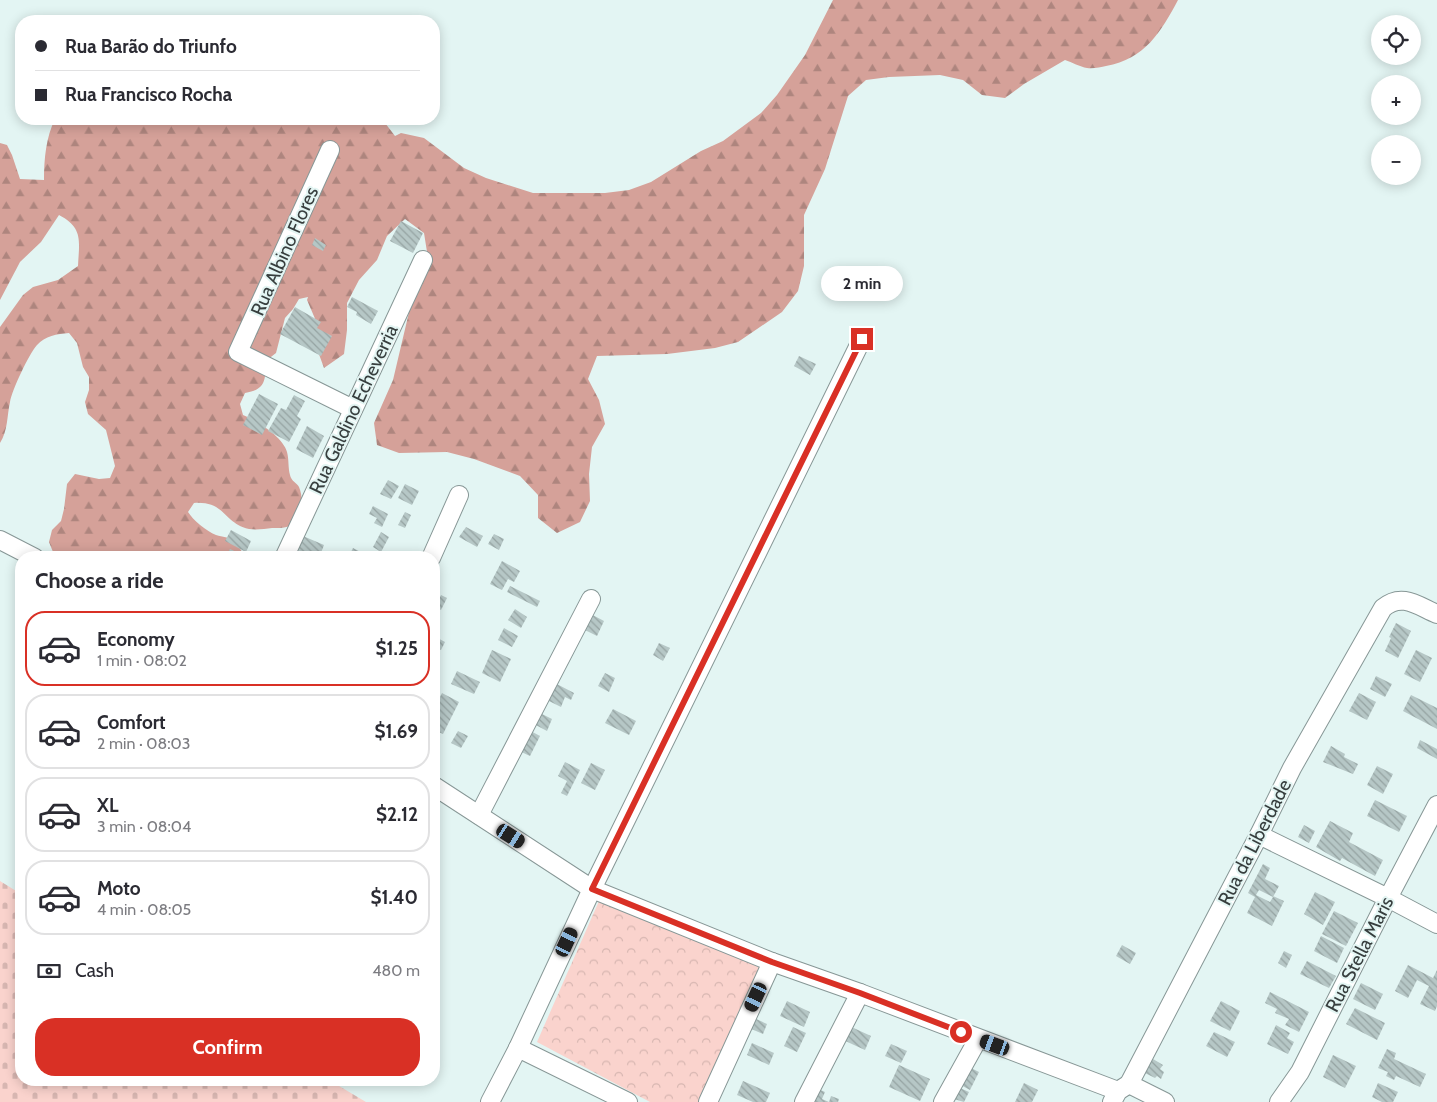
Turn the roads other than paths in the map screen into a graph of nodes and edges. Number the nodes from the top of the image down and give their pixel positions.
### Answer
1 (330, 150) dead end
2 (423, 260) dead end
3 (862, 339) dead end
4 (354, 409) junction
5 (459, 495) dead end
6 (0, 540) edge
7 (21, 551) edge
8 (287, 551) edge
9 (434, 551) edge
10 (591, 599) dead end
11 (1437, 614) edge
12 (440, 790) edge
13 (1437, 805) edge
14 (479, 815) junction
15 (1259, 835) junction
16 (592, 889) junction
17 (1388, 898) junction
18 (1437, 924) edge
19 (772, 962) junction
20 (860, 993) junction
21 (978, 1039) junction
22 (518, 1048) junction
23 (1120, 1092) edge
24 (490, 1102) edge
25 (628, 1102) edge
26 (708, 1102) edge
27 (804, 1102) edge
28 (943, 1102) edge
29 (1165, 1102) edge
30 (1279, 1102) edge

1 - 4 street, Rua Albino Flores
2 - 4 street, Rua Galdino Echeverria
3 - 16 street
4 - 8 street, Rua Galdino Echeverria
5 - 9 street
6 - 7 street
10 - 14 street
11 - 15 street, Rua da Liberdade
12 - 14 street
13 - 17 street, Rua Stella Maris
14 - 16 street
15 - 17 street
15 - 23 street, Rua da Liberdade
16 - 19 street
16 - 22 street
17 - 18 street
17 - 30 street, Rua Stella Maris
19 - 20 street
19 - 26 street
20 - 21 street
20 - 27 street
21 - 23 street
21 - 28 street
22 - 24 street
22 - 25 street
23 - 29 street

